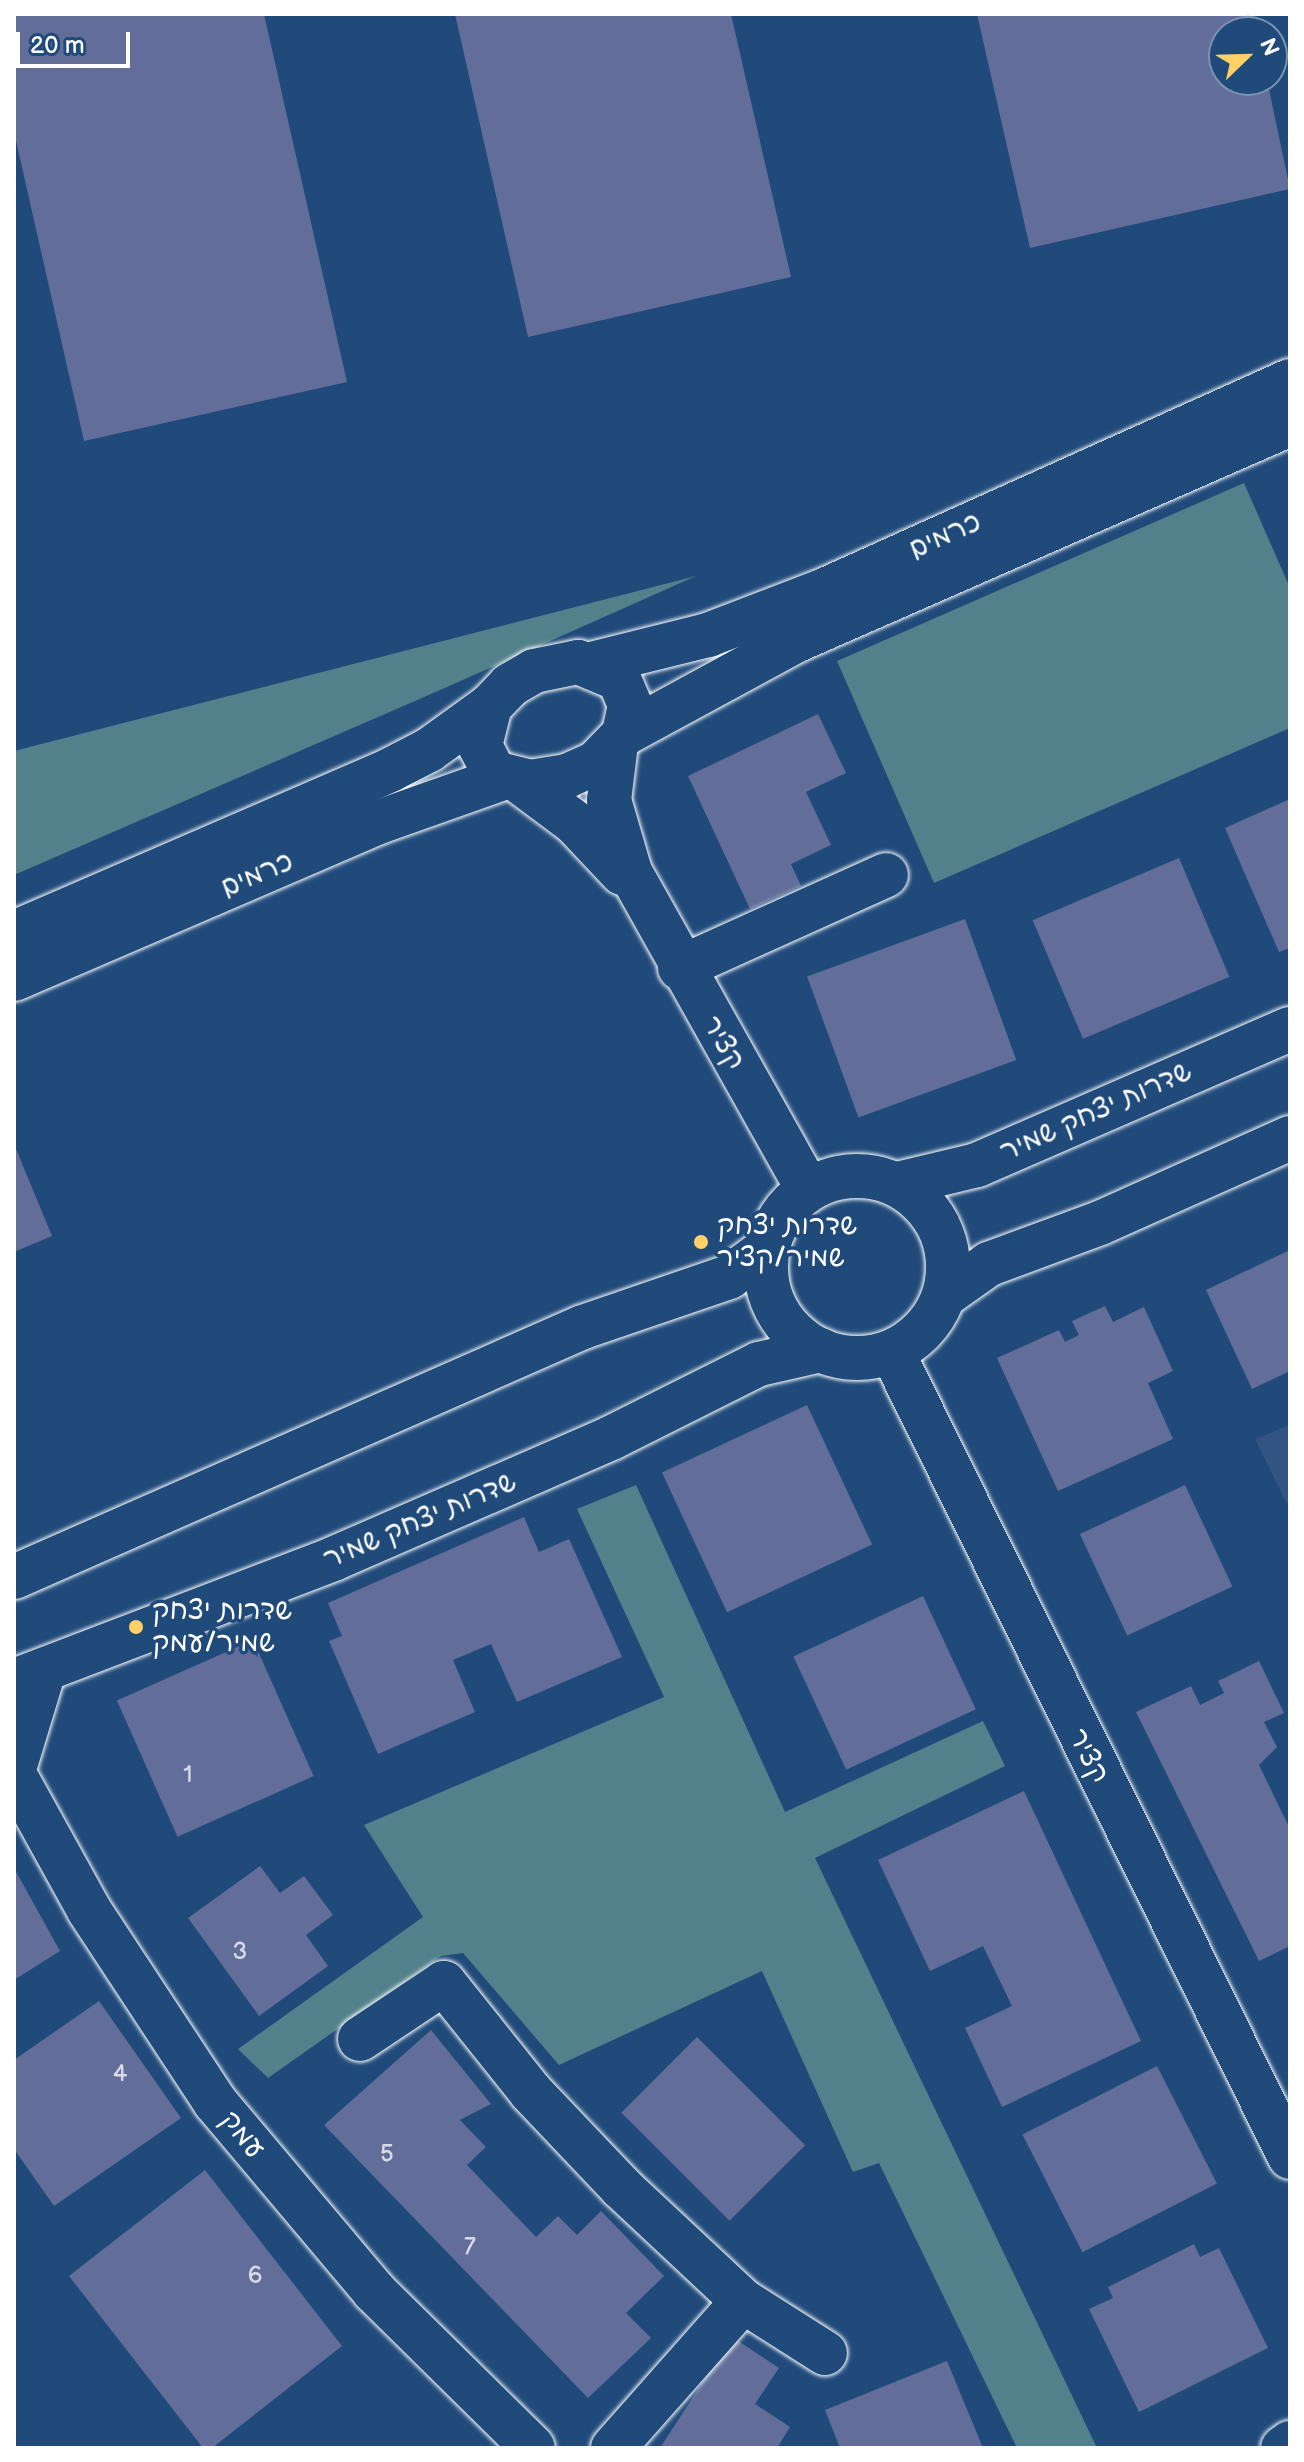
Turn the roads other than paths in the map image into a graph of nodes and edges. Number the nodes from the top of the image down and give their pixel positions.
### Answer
1 (1290, 381) edge
2 (1290, 424) edge
3 (591, 664) junction
4 (490, 706) junction
5 (620, 739) junction
6 (511, 779) junction
7 (886, 875) dead end
8 (641, 897) junction
9 (14, 933) edge
10 (680, 968) junction
11 (14, 979) edge
12 (1290, 1029) edge
13 (1290, 1138) edge
14 (898, 1184) junction
15 (808, 1189) junction
16 (767, 1249) junction
17 (945, 1295) junction
18 (820, 1350) junction
19 (892, 1352) junction
20 (14, 1577) edge
21 (29, 1676) edge
22 (14, 1772) edge
23 (360, 2039) dead end
24 (1290, 2157) edge
25 (743, 2301) junction
26 (825, 2353) dead end
27 (1290, 2443) edge
28 (533, 2448) edge
29 (613, 2448) edge
30 (1283, 2448) edge

1 - 3 street, כרמים
2 - 5 street, כרמים
3 - 4 street
3 - 5 street
4 - 6 street
4 - 9 street, כרמים
5 - 6 street
5 - 8 street, קציר
6 - 8 street, קציר
6 - 11 street, כרמים
7 - 10 street
8 - 10 street, קציר
10 - 15 street, קציר
12 - 14 street, שדרות יצחק שמיר
13 - 17 street
14 - 15 street
14 - 17 street
15 - 16 street
16 - 18 street
16 - 20 street
17 - 19 street
18 - 19 street
18 - 21 street, שדרות יצחק שמיר
19 - 24 street, קציר
21 - 22 street, עמק
22 - 28 street, עמק
23 - 25 street
25 - 26 street
25 - 29 street
27 - 30 street

